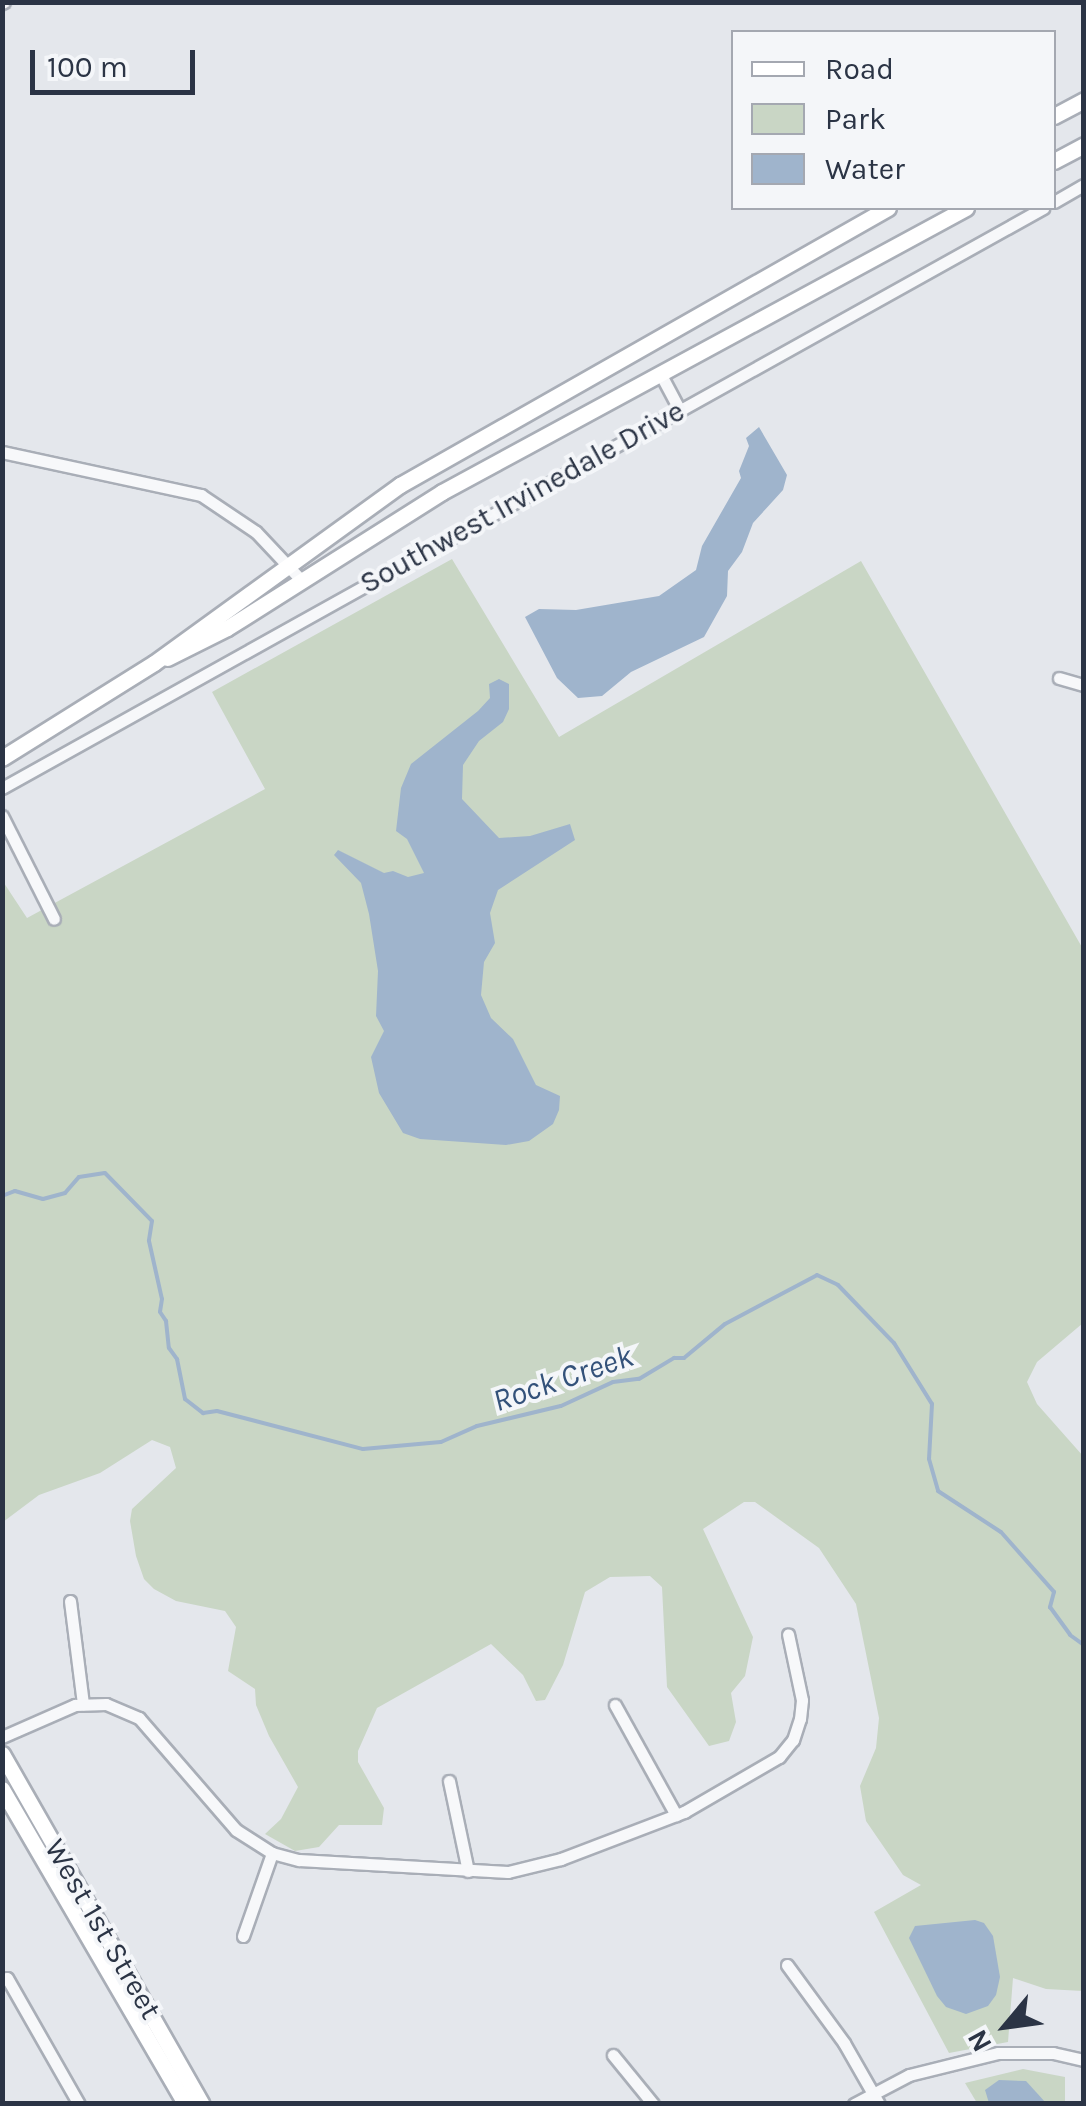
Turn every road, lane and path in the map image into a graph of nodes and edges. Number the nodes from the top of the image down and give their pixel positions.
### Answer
1 (1084, 100) edge
2 (1056, 115) edge
3 (1084, 145) edge
4 (1056, 160) edge
5 (1084, 184) edge
6 (1056, 201) edge
7 (884, 210) edge
8 (962, 210) edge
9 (1039, 210) edge
10 (661, 375) junction
11 (680, 410) junction
12 (2, 452) edge
13 (290, 566) junction
14 (302, 581) junction
15 (154, 663) junction
16 (1060, 678) dead end
17 (1084, 685) edge
18 (2, 758) edge
19 (2, 788) edge
20 (2, 816) edge
21 (54, 919) dead end
22 (70, 1600) dead end
23 (788, 1634) dead end
24 (83, 1704) junction
25 (615, 1706) dead end
26 (2, 1737) edge
27 (2, 1754) edge
28 (450, 1781) dead end
29 (2, 1789) edge
30 (676, 1814) junction
31 (272, 1853) junction
32 (468, 1871) junction
33 (243, 1936) dead end
34 (787, 1965) dead end
35 (5, 1979) edge
36 (612, 2055) dead end
37 (1084, 2060) edge
38 (876, 2098) edge
39 (79, 2104) edge
40 (185, 2104) edge
41 (202, 2104) edge
42 (654, 2104) edge
43 (854, 2104) edge

1 - 2 main road
3 - 4 main road
5 - 6 street
7 - 13 main road, Southwest Irvinedale Drive
8 - 10 main road, Southwest Irvinedale Drive
9 - 11 street, Southwest Irvinedale Drive
10 - 11 street
10 - 14 main road, Southwest Irvinedale Drive
11 - 19 street, Southwest Irvinedale Drive
12 - 13 street
13 - 14 street
13 - 15 main road, Southwest Irvinedale Drive
14 - 15 main road, Southwest Irvinedale Drive
15 - 18 main road, Southwest Irvinedale Drive
16 - 17 street
20 - 21 street
22 - 24 street
23 - 30 street
24 - 26 street
24 - 31 street
25 - 30 street
27 - 41 main road, West 1st Street
28 - 32 street
29 - 40 main road, West 1st Street
30 - 32 street
31 - 32 street
31 - 33 street
34 - 38 street
35 - 39 street
36 - 42 street
37 - 38 street
38 - 43 street

